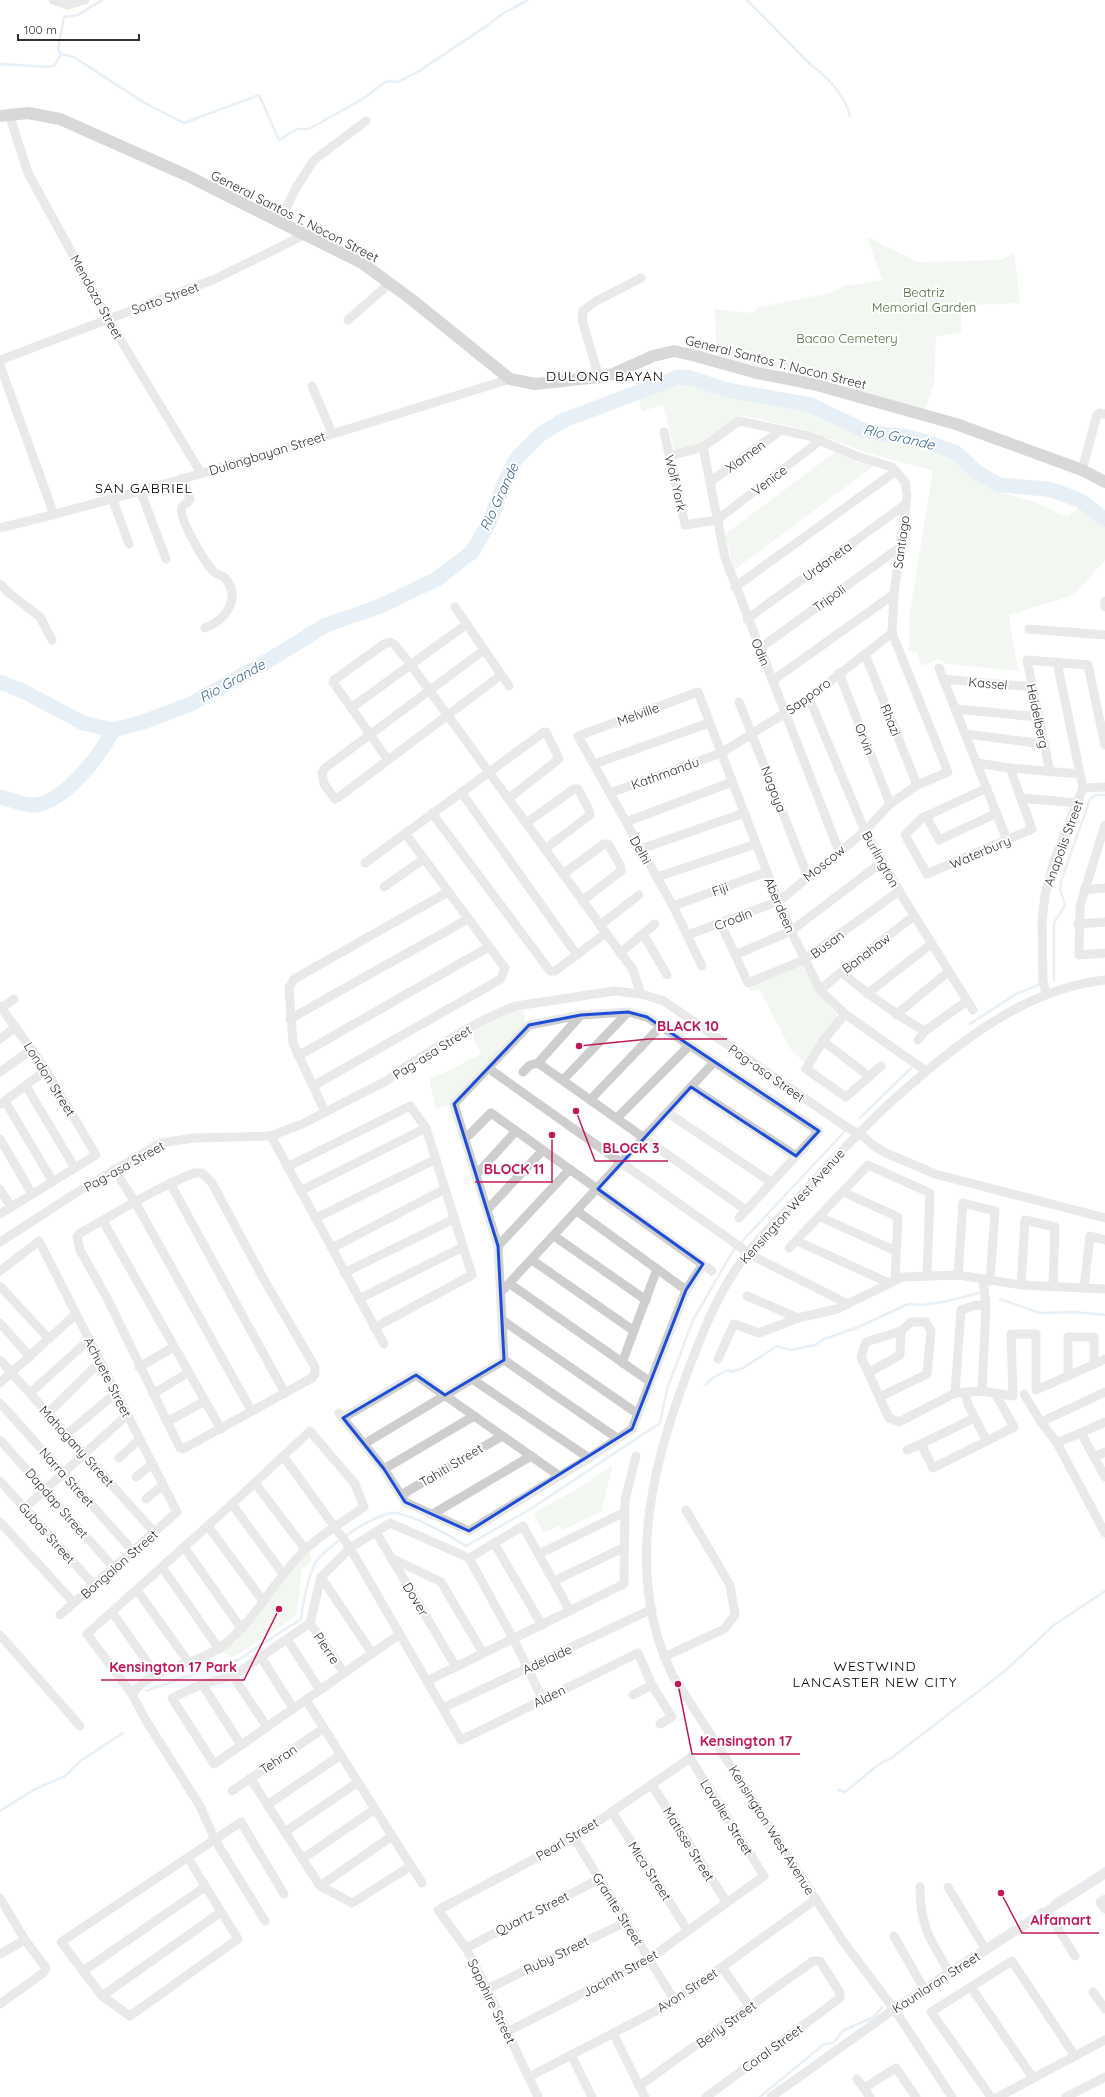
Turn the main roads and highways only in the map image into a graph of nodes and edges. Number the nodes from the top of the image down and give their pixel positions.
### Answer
1 (4, 115) edge
2 (1105, 482) edge

1 - 2 main road, General Santos T. Nocon Street

